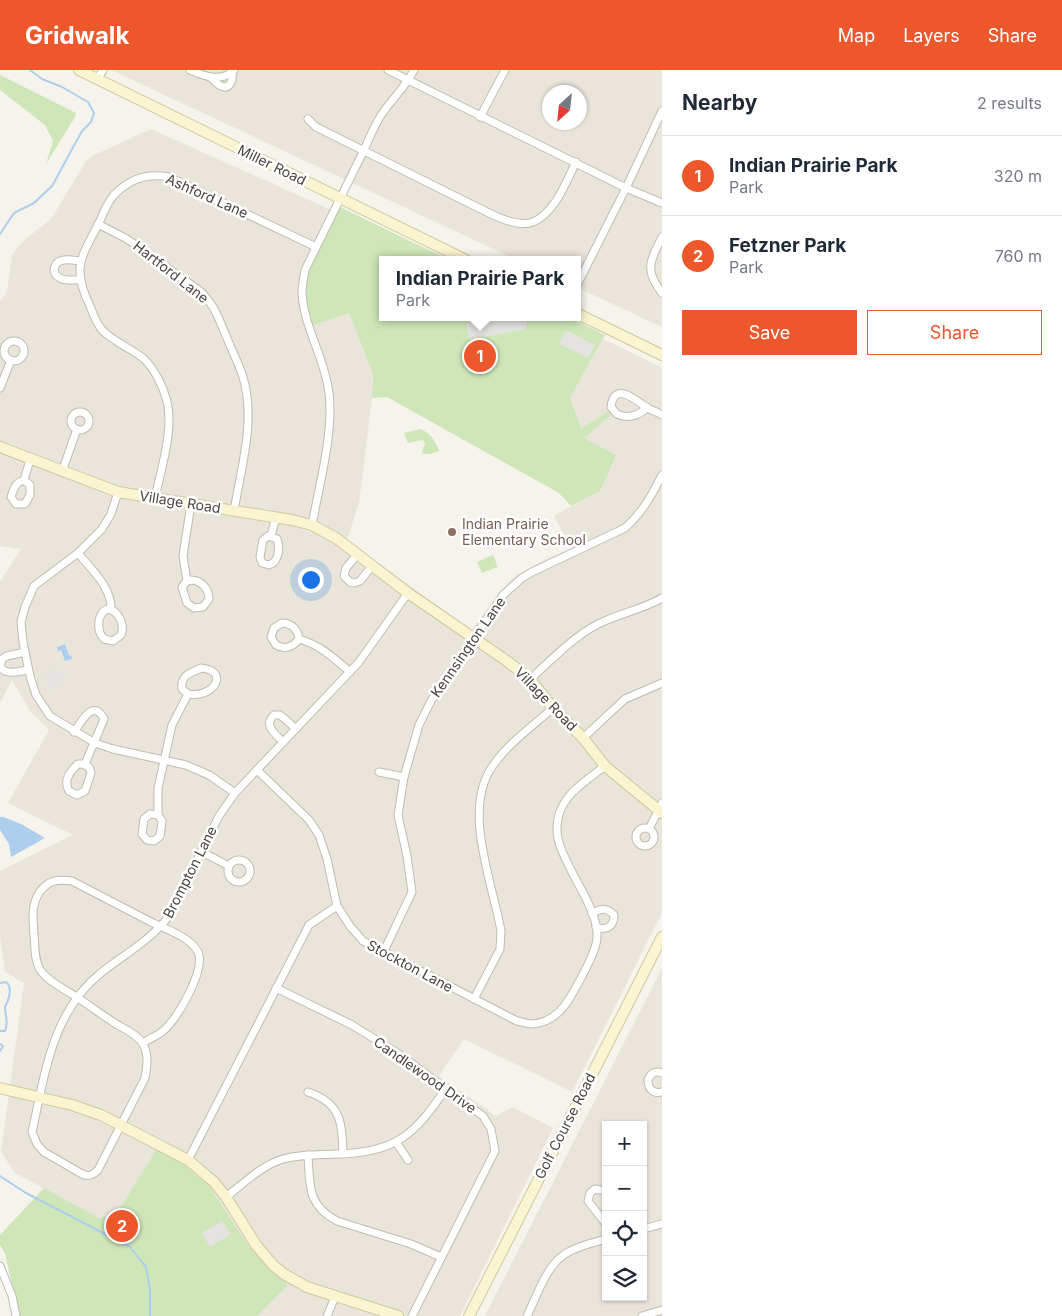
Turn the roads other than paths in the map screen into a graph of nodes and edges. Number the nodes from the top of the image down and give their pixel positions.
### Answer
1 (79, 70) edge
2 (190, 70) edge
3 (388, 70) edge
4 (414, 70) edge
5 (505, 70) edge
6 (233, 71) edge
7 (100, 74) edge
8 (408, 81) junction
9 (662, 111) edge
10 (480, 117) junction
11 (308, 119) dead end
12 (364, 150) junction
13 (576, 162) junction
14 (626, 188) junction
15 (340, 198) junction
16 (662, 203) edge
17 (98, 224) junction
18 (662, 237) edge
19 (316, 247) junction
20 (458, 256) edge
21 (81, 261) junction
22 (581, 277) edge
23 (79, 280) junction
24 (662, 293) edge
25 (581, 315) edge
26 (662, 355) edge
27 (11, 360) dead end
28 (0, 388) edge
29 (647, 408) junction
30 (662, 415) edge
31 (78, 430) dead end
32 (0, 448) edge
33 (30, 460) junction
34 (62, 472) junction
35 (662, 475) edge
36 (24, 480) dead end
37 (118, 492) junction
38 (156, 498) junction
39 (191, 504) junction
40 (234, 511) junction
41 (276, 517) junction
42 (312, 526) junction
43 (271, 536) dead end
44 (78, 553) junction
45 (357, 555) junction
46 (372, 566) junction
47 (187, 581) dead end
48 (408, 593) junction
49 (662, 598) edge
50 (111, 609) junction
51 (473, 638) junction
52 (299, 640) dead end
53 (25, 652) junction
54 (28, 670) junction
55 (350, 672) junction
56 (530, 680) junction
57 (662, 683) edge
58 (188, 694) junction
59 (553, 708) junction
60 (296, 729) junction
61 (74, 732) junction
62 (583, 738) junction
63 (283, 742) junction
64 (95, 743) junction
65 (165, 760) junction
66 (86, 764) junction
67 (605, 766) junction
68 (257, 770) junction
69 (379, 772) dead end
70 (404, 777) junction
71 (235, 793) junction
72 (661, 809) edge
73 (158, 815) dead end
74 (649, 828) dead end
75 (202, 852) junction
76 (229, 866) dead end
77 (337, 906) junction
78 (592, 914) junction
79 (161, 927) junction
80 (596, 927) junction
81 (662, 937) edge
82 (383, 952) junction
83 (276, 988) junction
84 (77, 997) junction
85 (474, 1000) junction
86 (143, 1043) junction
87 (662, 1072) edge
88 (0, 1088) edge
89 (446, 1088) junction
90 (308, 1092) dead end
91 (662, 1092) edge
92 (40, 1098) junction
93 (121, 1126) junction
94 (396, 1142) junction
95 (343, 1154) junction
96 (308, 1155) junction
97 (188, 1160) junction
98 (408, 1160) dead end
99 (602, 1190) edge
100 (226, 1197) junction
101 (602, 1219) edge
102 (662, 1224) edge
103 (647, 1228) edge
104 (602, 1241) edge
105 (440, 1257) junction
106 (0, 1266) edge
107 (335, 1296) junction
108 (662, 1310) edge
109 (16, 1316) edge
110 (327, 1316) edge
111 (398, 1316) edge
112 (412, 1316) edge
113 (469, 1316) edge
114 (527, 1316) edge
115 (642, 1316) edge

1 - 7 street, Miller Road
2 - 6 street
3 - 8 street
4 - 8 street
5 - 10 street
7 - 15 street, Miller Road
8 - 10 street
8 - 12 street
9 - 14 street
10 - 13 street
11 - 12 street
12 - 13 street
12 - 15 street
13 - 14 street
14 - 16 street
14 - 22 street
15 - 19 street
15 - 20 street, Miller Road
17 - 19 street, Ashford Lane
17 - 21 street, Ashford Lane
17 - 40 street, Hartford Lane
18 - 24 street
19 - 42 street
21 - 23 street, Ashford Lane
21 - 23 street
23 - 38 street, Ashford Lane
25 - 26 street
27 - 28 street
29 - 29 street
29 - 30 street
31 - 34 street
32 - 33 street, Village Road
33 - 34 street, Village Road
33 - 36 street
34 - 37 street, Village Road
35 - 51 street, Kennsington Lane
37 - 38 street, Village Road
37 - 44 street
38 - 39 street, Village Road
39 - 40 street, Village Road
39 - 47 street
40 - 41 street, Village Road
41 - 42 street, Village Road
41 - 43 street
42 - 45 street, Village Road
44 - 50 street
44 - 53 street
45 - 46 street, Village Road
45 - 46 street
46 - 48 street, Village Road
48 - 51 street, Village Road
48 - 55 street, Brompton Lane
49 - 56 street
50 - 50 street
51 - 56 street, Village Road
51 - 70 street, Kennsington Lane
52 - 55 street
53 - 54 street
53 - 54 street
54 - 61 street
55 - 60 street, Brompton Lane
56 - 59 street, Village Road
57 - 62 street
58 - 58 street
58 - 65 street
59 - 62 street, Village Road
59 - 85 street
60 - 63 street, Brompton Lane
60 - 63 street
61 - 64 street
61 - 64 street
62 - 67 street, Village Road
63 - 68 street, Brompton Lane
64 - 65 street
64 - 66 street
65 - 71 street
65 - 73 street
66 - 66 street
67 - 72 street, Village Road
67 - 78 street, Stockton Lane
68 - 71 street, Brompton Lane
68 - 77 street, Stockton Lane
69 - 70 street
70 - 82 street, Kennsington Lane
71 - 75 street, Brompton Lane
72 - 74 street, Village Road
75 - 76 street
75 - 79 street, Brompton Lane
77 - 82 street, Stockton Lane
77 - 83 street
78 - 80 street, Stockton Lane
78 - 80 street
79 - 84 street, Brompton Lane
79 - 84 street
79 - 86 street
80 - 85 street, Stockton Lane
81 - 113 street, Golf Course Road
82 - 85 street, Stockton Lane
83 - 89 street, Candlewood Drive
83 - 97 street
84 - 86 street
84 - 92 street, Brompton Lane
86 - 93 street
87 - 91 street
88 - 92 street
89 - 94 street
89 - 105 street, Candlewood Drive
90 - 95 street
92 - 93 street
92 - 93 street, Brompton Lane
93 - 97 street
94 - 95 street
94 - 98 street
95 - 96 street
96 - 100 street
96 - 105 street
97 - 100 street
99 - 101 street
100 - 107 street
102 - 103 street
104 - 114 street
105 - 112 street, Candlewood Drive
106 - 109 street
107 - 110 street
107 - 111 street
108 - 115 street

